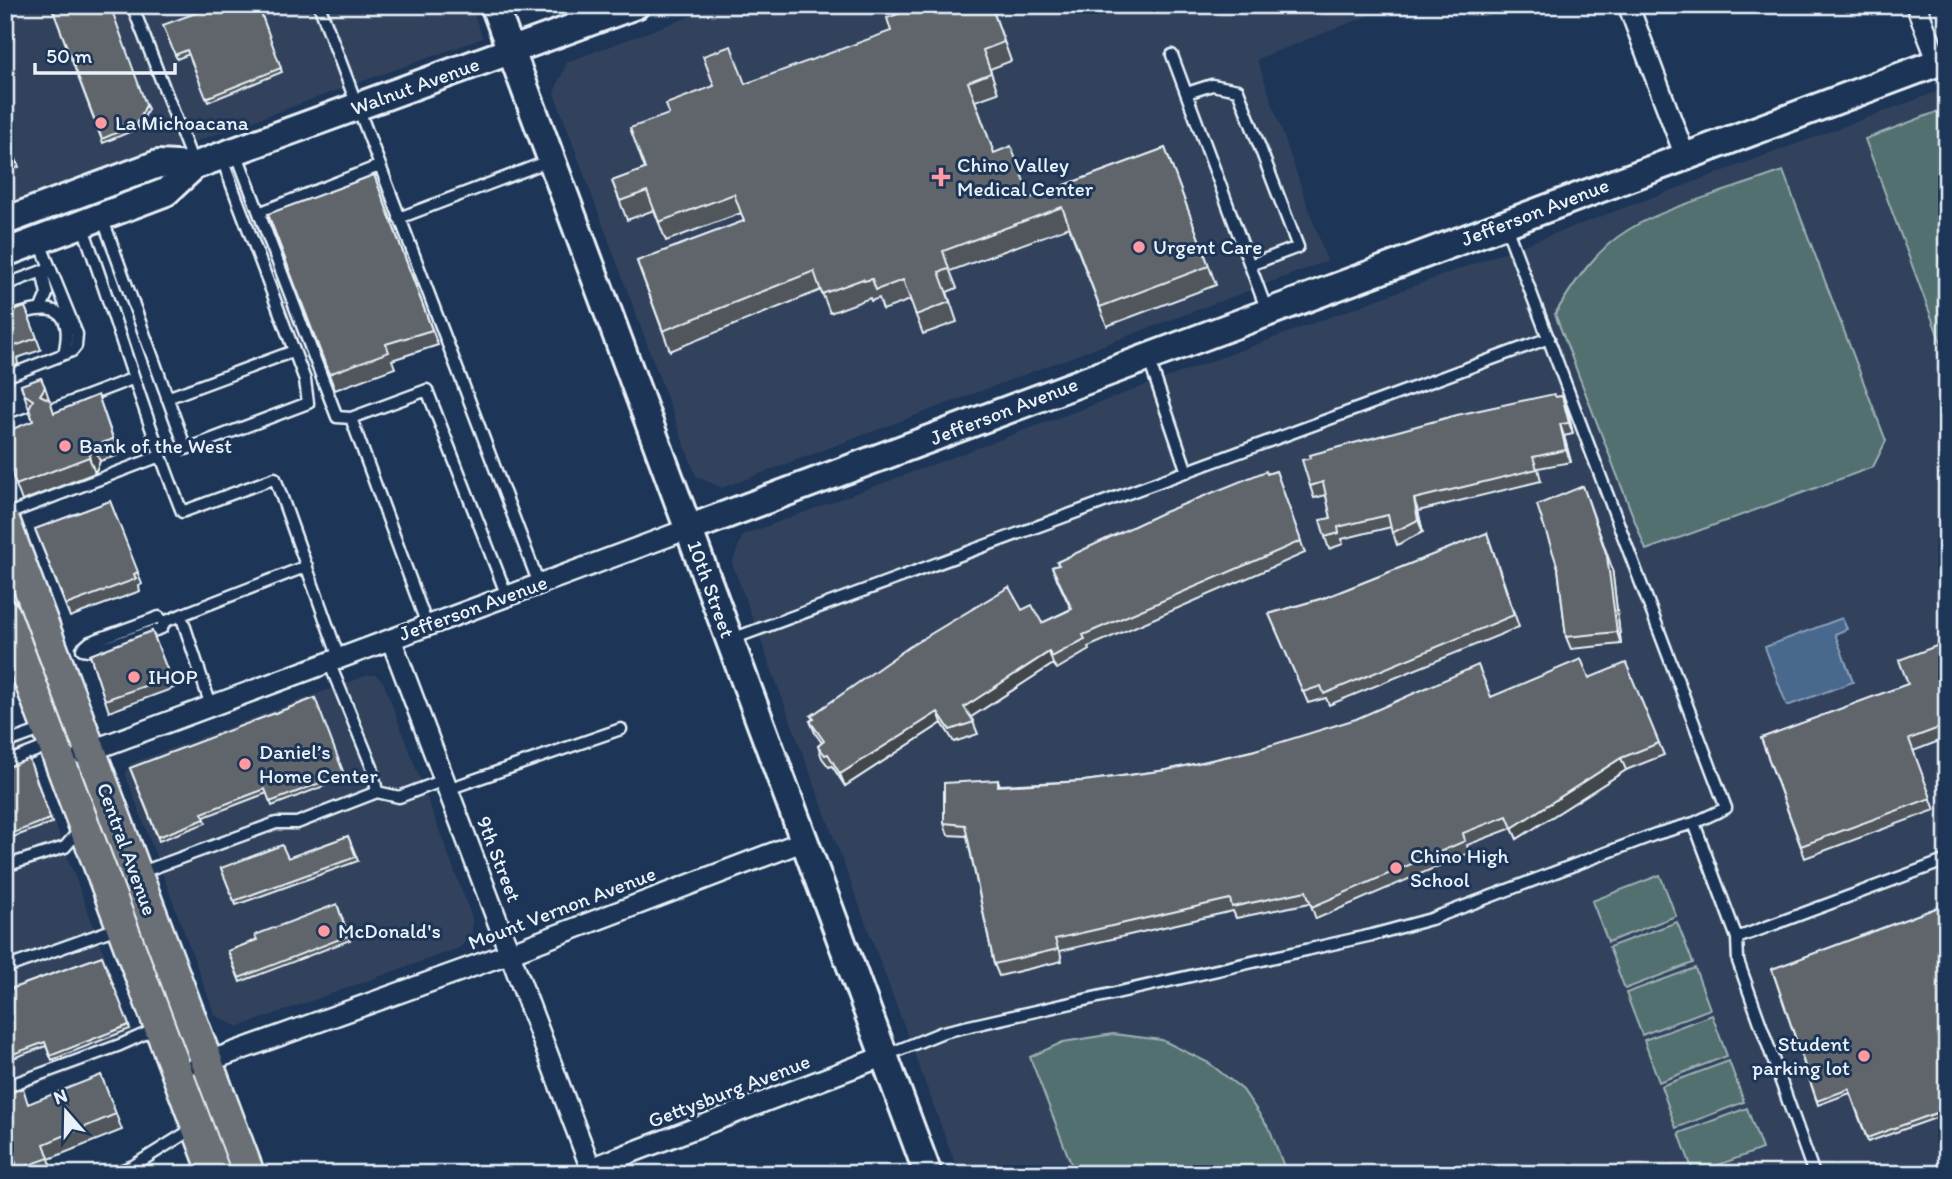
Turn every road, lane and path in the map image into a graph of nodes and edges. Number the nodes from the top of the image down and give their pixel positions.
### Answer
1 (132, 5) edge
2 (319, 5) edge
3 (494, 5) edge
4 (636, 5) edge
5 (1628, 5) edge
6 (1916, 5) edge
7 (512, 51) junction
8 (1172, 55) dead end
9 (1942, 60) edge
10 (1187, 93) junction
11 (357, 107) junction
12 (228, 154) junction
13 (1685, 156) junction
14 (552, 160) junction
15 (194, 166) junction
16 (379, 166) junction
17 (259, 213) junction
18 (399, 218) junction
19 (92, 220) junction
20 (5, 221) edge
21 (1504, 223) junction
22 (39, 241) junction
23 (5, 253) edge
24 (1250, 265) junction
25 (46, 270) junction
26 (5, 285) edge
27 (41, 308) junction
28 (1267, 312) junction
29 (5, 319) edge
30 (1549, 338) junction
31 (294, 351) junction
32 (64, 354) junction
33 (1147, 357) junction
34 (5, 377) edge
35 (132, 379) junction
36 (167, 398) junction
37 (53, 409) edge
38 (32, 417) edge
39 (351, 418) junction
40 (5, 427) edge
41 (160, 456) junction
42 (1187, 472) junction
43 (5, 515) edge
44 (5, 523) edge
45 (688, 529) junction
46 (307, 566) junction
47 (5, 575) edge
48 (539, 584) junction
49 (508, 596) junction
50 (5, 615) edge
51 (181, 615) junction
52 (43, 625) junction
53 (427, 625) junction
54 (391, 639) junction
55 (730, 640) junction
56 (69, 654) junction
57 (334, 660) junction
58 (211, 706) junction
59 (621, 729) dead end
60 (5, 743) edge
61 (54, 744) junction
62 (91, 751) junction
63 (5, 763) edge
64 (446, 785) junction
65 (377, 792) junction
66 (1695, 823) junction
67 (84, 825) junction
68 (804, 841) junction
69 (1947, 860) edge
70 (5, 866) edge
71 (140, 887) junction
72 (121, 927) junction
73 (1737, 938) junction
74 (510, 953) junction
75 (5, 968) edge
76 (159, 1028) junction
77 (884, 1056) junction
78 (208, 1062) junction
79 (177, 1072) junction
80 (5, 1087) edge
81 (197, 1126) junction
82 (592, 1171) edge
83 (112, 1174) edge
84 (215, 1174) edge
85 (231, 1174) edge
86 (249, 1174) edge
87 (928, 1174) edge
88 (1814, 1174) edge

1 - 15 lane
2 - 11 lane
3 - 7 street, 10th Street
4 - 7 street, Walnut Avenue
5 - 13 street
6 - 9 street
7 - 11 street, Walnut Avenue
7 - 14 street, 10th Street
8 - 10 lane
9 - 13 street, Jefferson Avenue
10 - 24 lane
10 - 24 lane
11 - 12 street, Walnut Avenue
11 - 16 lane
12 - 15 street, Walnut Avenue
12 - 17 lane
12 - 31 lane
13 - 21 street, Jefferson Avenue
14 - 18 lane
14 - 45 street, 10th Street
15 - 19 street, Walnut Avenue
15 - 20 street, Walnut Avenue
16 - 17 lane
16 - 18 lane
17 - 39 lane
18 - 48 lane
19 - 22 street, Walnut Avenue
19 - 35 lane
19 - 36 lane
21 - 28 street, Jefferson Avenue
21 - 30 lane
22 - 23 street, Walnut Avenue
22 - 25 lane
24 - 28 lane
25 - 26 lane
25 - 27 lane
25 - 32 lane
27 - 29 lane
27 - 32 lane
28 - 33 street, Jefferson Avenue
30 - 42 lane
30 - 66 lane
31 - 36 lane
31 - 36 lane
32 - 34 lane
33 - 42 lane
33 - 45 street, Jefferson Avenue
35 - 37 lane
35 - 41 lane
38 - 40 lane
39 - 49 lane
39 - 53 lane
41 - 43 lane
41 - 46 lane
42 - 55 lane
44 - 52 main road, Central Avenue
45 - 48 street, Jefferson Avenue
45 - 55 street, 10th Street
46 - 51 lane
46 - 57 lane
47 - 52 main road
48 - 49 street, Jefferson Avenue
49 - 53 street, Jefferson Avenue
50 - 61 main road, Central Avenue
51 - 56 lane
51 - 58 lane
52 - 56 main road, Central Avenue
53 - 54 street, Jefferson Avenue
54 - 57 street, Jefferson Avenue
54 - 64 street, 9th Street
55 - 68 street, 10th Street
56 - 62 main road, Central Avenue
57 - 58 street, Jefferson Avenue
57 - 65 lane
58 - 62 street, Jefferson Avenue
59 - 64 lane
60 - 61 lane
61 - 62 street, Jefferson Avenue
61 - 63 lane
61 - 67 main road, Central Avenue
62 - 71 main road, Central Avenue
64 - 65 lane
64 - 74 street, 9th Street
65 - 71 lane
66 - 73 lane
66 - 77 lane
67 - 70 lane
67 - 71 main road
67 - 72 main road, Central Avenue
68 - 74 street, Mount Vernon Avenue
68 - 77 street, 10th Street
69 - 73 lane
71 - 78 main road, Central Avenue
72 - 75 lane
72 - 76 main road, Central Avenue
73 - 88 lane
74 - 78 street, Mount Vernon Avenue
74 - 82 street, 9th Street
76 - 79 main road, Central Avenue
76 - 80 lane
77 - 82 street, Gettysburg Avenue
77 - 87 street, 10th Street
78 - 79 street, Mount Vernon Avenue
78 - 86 main road, Central Avenue
79 - 81 main road, Central Avenue
81 - 83 lane
81 - 84 main road, Central Avenue
81 - 85 main road

